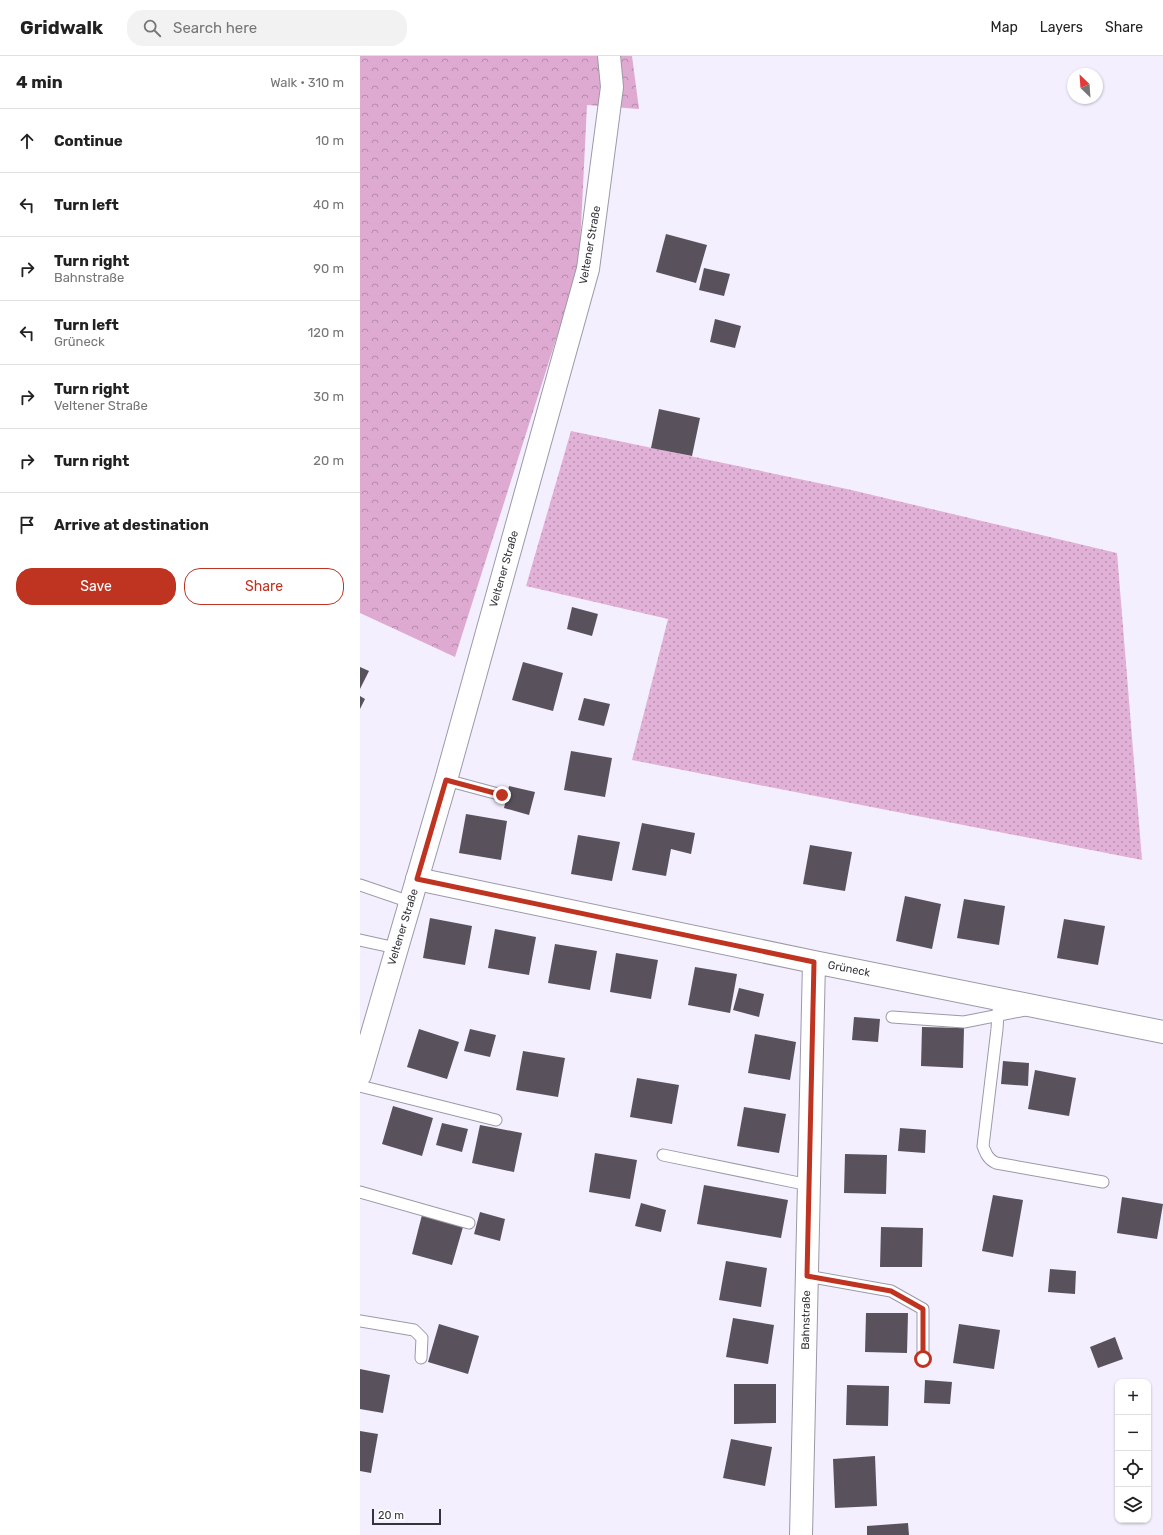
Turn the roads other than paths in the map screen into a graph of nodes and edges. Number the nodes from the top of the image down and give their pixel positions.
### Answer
1 (609, 56) edge
2 (446, 780) junction
3 (502, 795) dead end
4 (417, 879) junction
5 (360, 886) edge
6 (410, 902) junction
7 (360, 940) edge
8 (396, 948) junction
9 (814, 962) junction
10 (998, 1007) junction
11 (892, 1017) dead end
12 (1163, 1032) edge
13 (360, 1075) edge
14 (360, 1086) edge
15 (496, 1120) dead end
16 (663, 1155) dead end
17 (1103, 1182) dead end
18 (809, 1185) junction
19 (360, 1192) edge
20 (469, 1223) dead end
21 (807, 1276) junction
22 (360, 1321) edge
23 (421, 1358) dead end
24 (923, 1359) dead end
25 (801, 1535) edge

1 - 2 street, Veltener Straße
2 - 3 lane
2 - 4 street, Veltener Straße
4 - 6 street, Veltener Straße
4 - 9 street, Grüneck
5 - 6 lane
6 - 8 street, Veltener Straße
7 - 8 lane
8 - 13 street, Veltener Straße
9 - 10 street, Grüneck
9 - 18 street, Bahnstraße
10 - 11 lane
10 - 12 street, Grüneck
10 - 17 lane
14 - 15 lane
16 - 18 lane
18 - 21 street, Bahnstraße
19 - 20 lane
21 - 24 lane
21 - 25 street, Bahnstraße
22 - 23 lane

